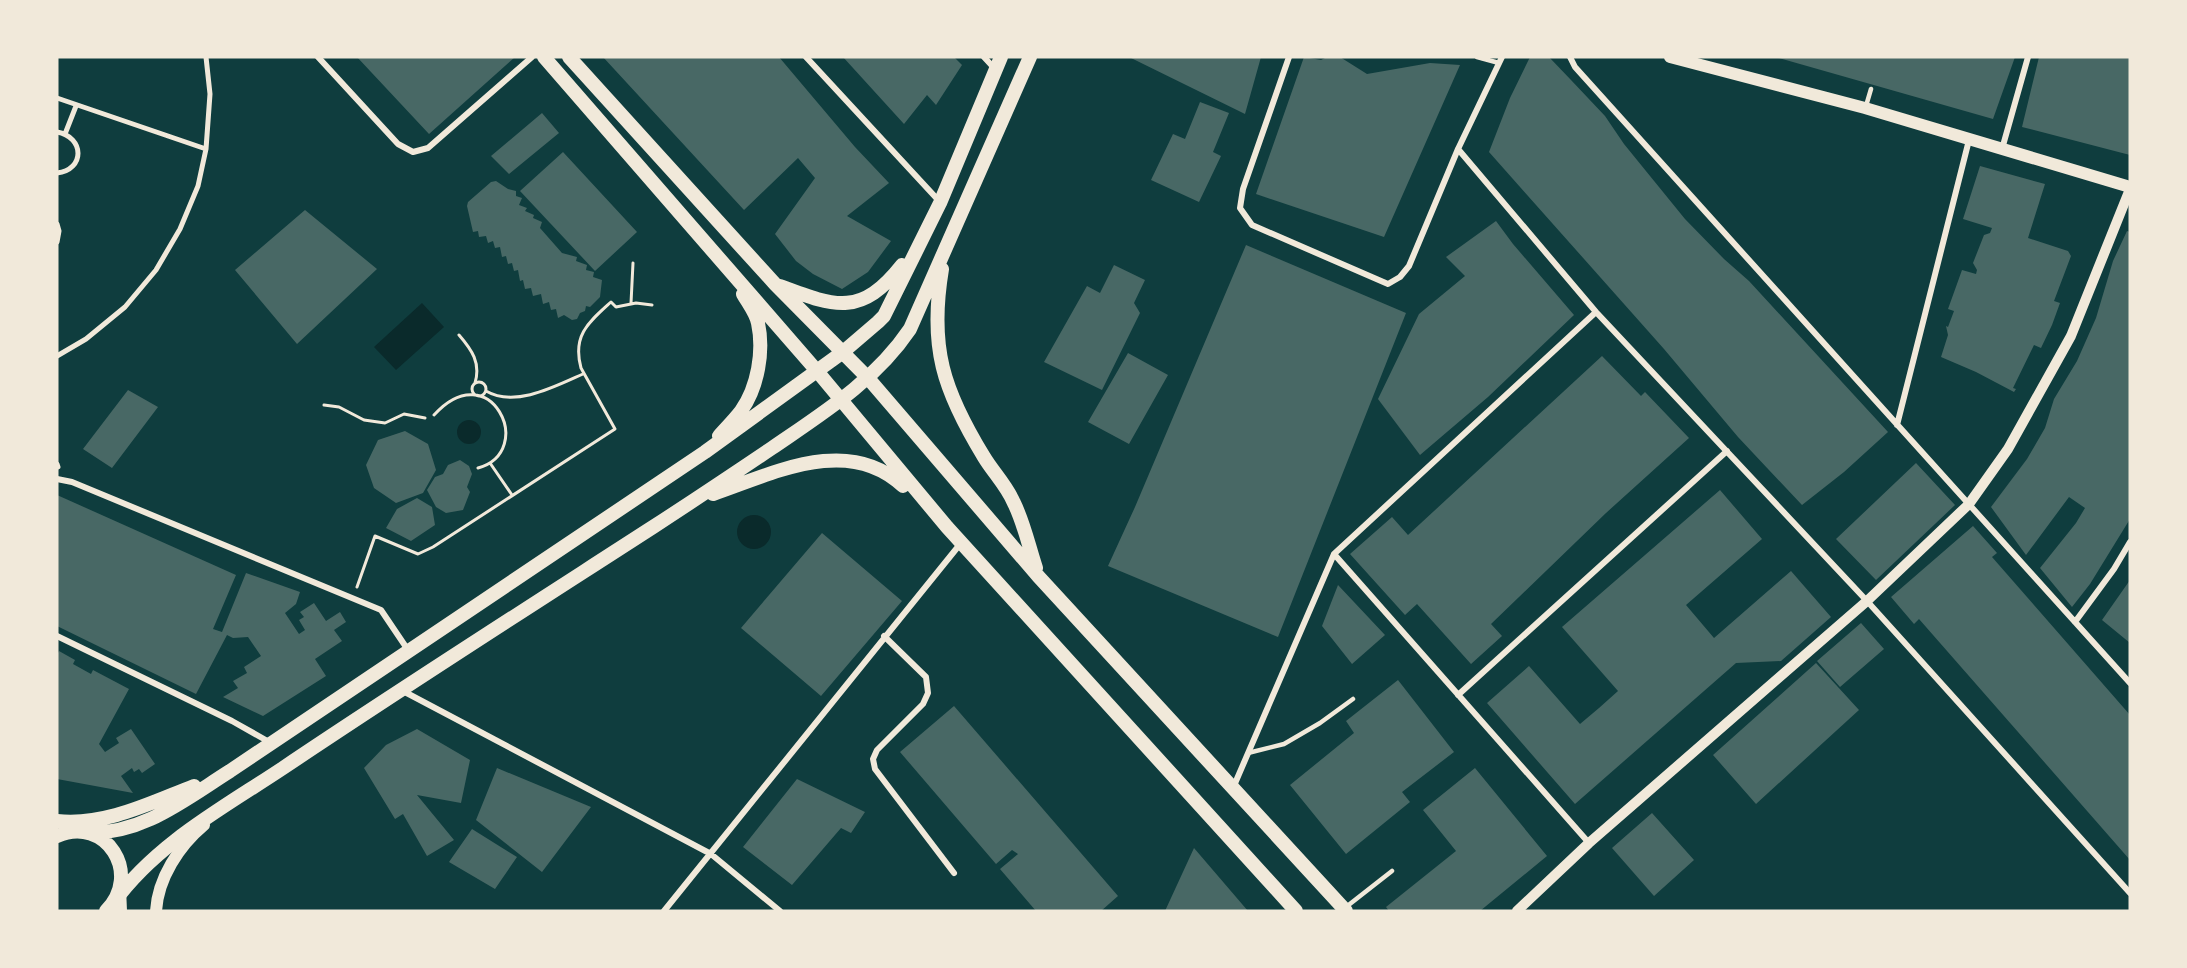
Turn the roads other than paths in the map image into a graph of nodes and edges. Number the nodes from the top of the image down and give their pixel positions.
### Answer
1 (206, 57) edge
2 (318, 57) edge
3 (532, 57) edge
4 (544, 57) edge
5 (569, 57) edge
6 (806, 57) edge
7 (984, 57) edge
8 (1030, 57) edge
9 (1289, 57) edge
10 (1477, 57) edge
11 (1570, 57) edge
12 (1670, 57) edge
13 (2028, 57) edge
14 (1501, 60) edge
15 (998, 63) edge
16 (1871, 88) dead end
17 (57, 98) edge
18 (76, 106) junction
19 (1865, 108) junction
20 (57, 132) edge
21 (65, 134) junction
22 (1969, 140) junction
23 (206, 149) junction
24 (1458, 149) junction
25 (2002, 150) junction
26 (57, 173) edge
27 (2130, 188) edge
28 (940, 203) junction
29 (57, 224) edge
30 (57, 242) edge
31 (920, 242) junction
32 (945, 248) junction
33 (730, 271) junction
34 (775, 284) junction
35 (1596, 312) junction
36 (843, 352) junction
37 (57, 356) edge
38 (818, 371) junction
39 (868, 378) junction
40 (843, 401) junction
41 (1898, 425) junction
42 (1727, 451) junction
43 (705, 452) junction
44 (57, 479) edge
45 (694, 501) junction
46 (1969, 504) junction
47 (947, 527) junction
48 (2130, 542) edge
49 (961, 543) junction
50 (1334, 555) junction
51 (1038, 576) junction
52 (1867, 601) junction
53 (2075, 622) junction
54 (57, 636) edge
55 (884, 636) junction
56 (408, 650) junction
57 (2130, 683) edge
58 (400, 690) junction
59 (1458, 695) junction
60 (1353, 699) dead end
61 (273, 744) junction
62 (1248, 753) junction
63 (230, 771) junction
64 (1233, 788) junction
65 (230, 804) junction
66 (57, 821) edge
67 (57, 829) edge
68 (80, 832) junction
69 (57, 836) edge
70 (1589, 843) junction
71 (711, 854) junction
72 (1392, 871) dead end
73 (954, 873) dead end
74 (2130, 893) edge
75 (116, 900) edge
76 (1345, 910) edge
77 (156, 911) edge
78 (664, 911) edge
79 (780, 911) edge
80 (1296, 911) edge
81 (1516, 911) edge

1 - 23 street
2 - 3 street
4 - 33 main road
5 - 34 main road
6 - 28 street
7 - 15 street
8 - 32 main road
9 - 24 street
10 - 14 lane
11 - 41 street
12 - 19 main road
13 - 25 street
14 - 24 street
15 - 28 main road
16 - 19 lane
17 - 18 street
18 - 21 street
18 - 23 street
19 - 22 main road
20 - 21 street
21 - 26 street
22 - 25 main road
22 - 41 street
23 - 37 street
24 - 35 street
25 - 27 main road
27 - 46 street
28 - 31 main road
29 - 30 street
31 - 34 main road
31 - 36 main road
32 - 39 main road
32 - 51 main road
33 - 38 main road
33 - 43 main road
34 - 36 main road
35 - 42 street
35 - 50 street
36 - 38 main road
36 - 39 main road
38 - 40 main road
38 - 43 main road
39 - 40 main road
39 - 51 main road
40 - 45 main road
40 - 47 main road
41 - 46 street
42 - 52 street
42 - 59 street
43 - 56 main road
44 - 56 street
45 - 47 main road
45 - 58 main road
46 - 52 street
46 - 53 street
47 - 49 main road
48 - 53 street
49 - 55 street
49 - 80 main road
50 - 59 street
50 - 62 street
51 - 64 main road
52 - 70 street
52 - 74 street
53 - 57 street
54 - 61 street
55 - 71 street
55 - 73 street
56 - 61 main road
58 - 65 main road
58 - 71 street
59 - 70 street
60 - 62 lane
61 - 63 main road
62 - 64 street
63 - 66 main road
63 - 68 main road
64 - 76 main road
65 - 75 main road
65 - 77 main road
67 - 68 main road
68 - 69 main road
68 - 75 main road
70 - 81 street
71 - 78 street
71 - 79 street
72 - 76 lane

